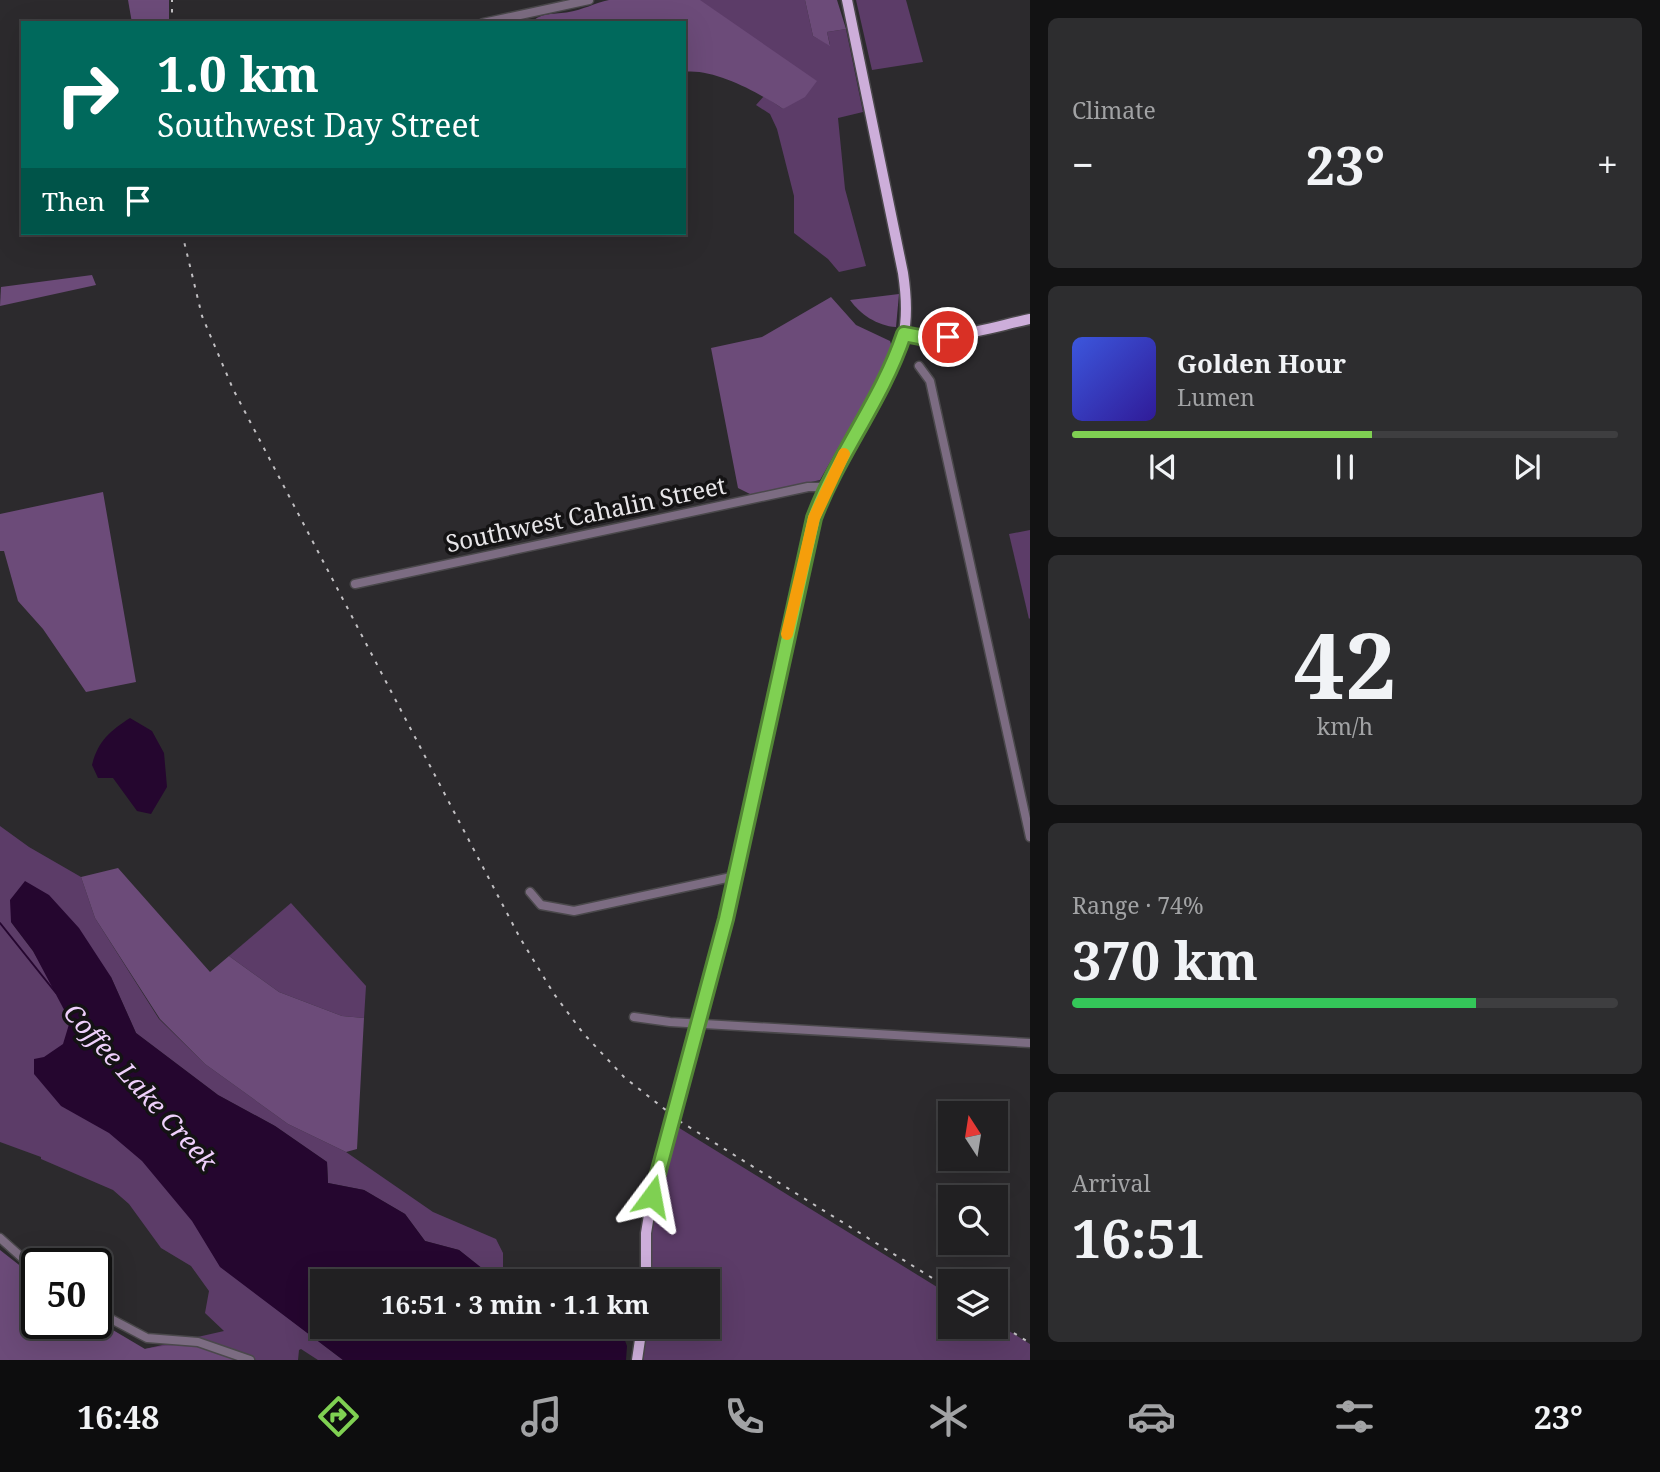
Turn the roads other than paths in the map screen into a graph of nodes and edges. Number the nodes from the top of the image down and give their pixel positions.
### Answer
1 (589, 0) edge
2 (847, 0) edge
3 (492, 21) edge
4 (1030, 319) edge
5 (904, 334) junction
6 (919, 366) dead end
7 (826, 486) junction
8 (355, 584) dead end
9 (1030, 837) edge
10 (736, 876) junction
11 (530, 892) dead end
12 (634, 1017) dead end
13 (699, 1023) junction
14 (1030, 1043) edge
15 (0, 1238) edge
16 (21, 1257) edge
17 (646, 1269) edge
18 (112, 1319) edge
19 (640, 1339) edge
20 (250, 1360) edge
21 (637, 1360) edge

1 - 3 street
2 - 5 main road
4 - 5 main road
5 - 7 main road
6 - 9 street
7 - 8 street, Southwest Cahalin Street
7 - 10 main road
10 - 11 street
10 - 13 main road
12 - 13 street
13 - 14 street
13 - 17 main road
15 - 16 street
18 - 20 street
19 - 21 main road

